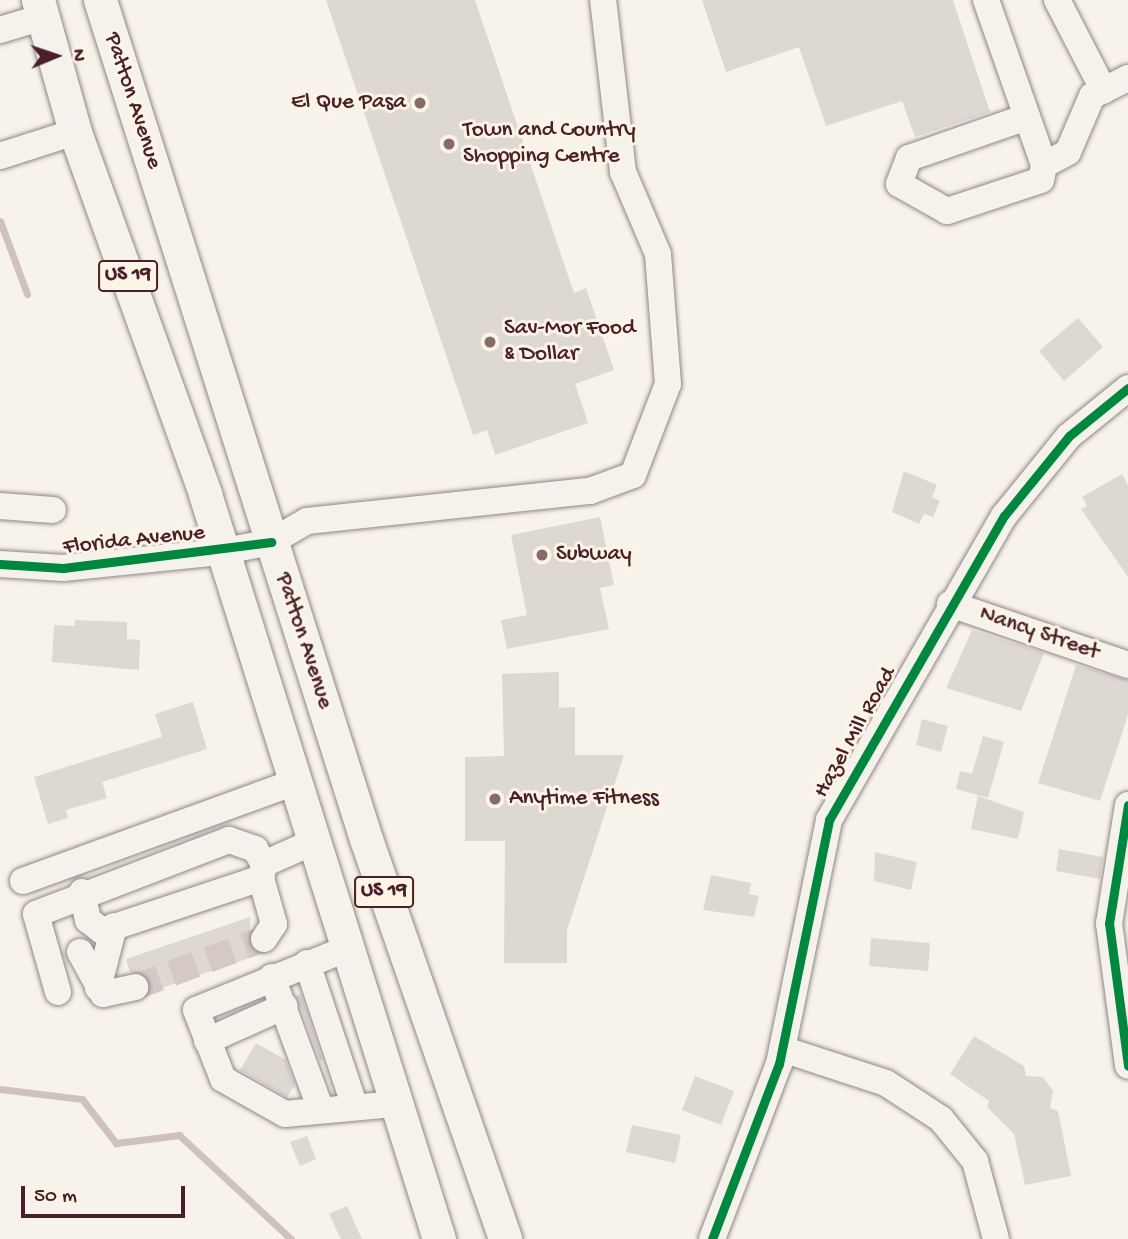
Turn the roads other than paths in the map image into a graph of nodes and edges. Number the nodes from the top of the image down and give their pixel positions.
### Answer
1 (100, 0) edge
2 (603, 0) edge
3 (986, 0) edge
4 (1058, 0) edge
5 (40, 8) edge
6 (0, 30) edge
7 (1128, 78) edge
8 (1104, 91) junction
9 (1027, 117) junction
10 (75, 132) junction
11 (0, 156) edge
12 (1044, 164) junction
13 (1128, 388) edge
14 (0, 506) edge
15 (53, 510) dead end
16 (271, 542) junction
17 (220, 552) junction
18 (0, 564) edge
19 (950, 604) junction
20 (1128, 665) edge
21 (292, 783) junction
22 (1128, 805) edge
23 (311, 843) junction
24 (263, 871) junction
25 (23, 881) dead end
26 (73, 895) junction
27 (114, 926) junction
28 (264, 939) dead end
29 (346, 949) junction
30 (307, 963) junction
31 (272, 977) junction
32 (135, 987) tunnel mouth
33 (98, 988) junction
34 (58, 992) dead end
35 (285, 1006) junction
36 (1125, 1031) edge
37 (207, 1041) junction
38 (782, 1049) junction
39 (377, 1050) junction
40 (1128, 1066) edge
41 (342, 1068) junction
42 (394, 1104) junction
43 (355, 1107) junction
44 (321, 1110) junction
45 (439, 1239) edge
46 (505, 1239) edge
47 (712, 1239) edge
48 (996, 1239) edge

1 - 16 main road, Patton Avenue / US 19
2 - 16 street, Florida Avenue
3 - 9 street
4 - 8 street
5 - 6 street
5 - 10 main road, US 19
7 - 8 street
8 - 12 street
9 - 12 street
9 - 12 street
10 - 11 street
10 - 17 main road, US 19
13 - 19 street, Hazel Mill Road
14 - 15 street
16 - 17 street, Florida Avenue
16 - 46 main road, Patton Avenue / US 19
17 - 18 street, Florida Avenue
17 - 21 main road, US 19
19 - 20 street, Nancy Street
19 - 38 street, Hazel Mill Road
21 - 23 main road, US 19
21 - 25 street
22 - 36 street
23 - 24 street
23 - 29 main road, US 19
24 - 26 street
24 - 27 street
24 - 28 street
26 - 27 street
26 - 33 street
26 - 34 street
27 - 33 street
29 - 30 street
29 - 39 main road, US 19
30 - 31 street
30 - 41 street
31 - 35 street
31 - 37 street
32 - 33 street
35 - 37 street
35 - 44 street
36 - 40 street
37 - 44 street
38 - 47 street, Hazel Mill Road
38 - 48 street
39 - 41 street
39 - 42 main road, US 19
41 - 43 street
42 - 43 street
42 - 45 main road, US 19
43 - 44 street

